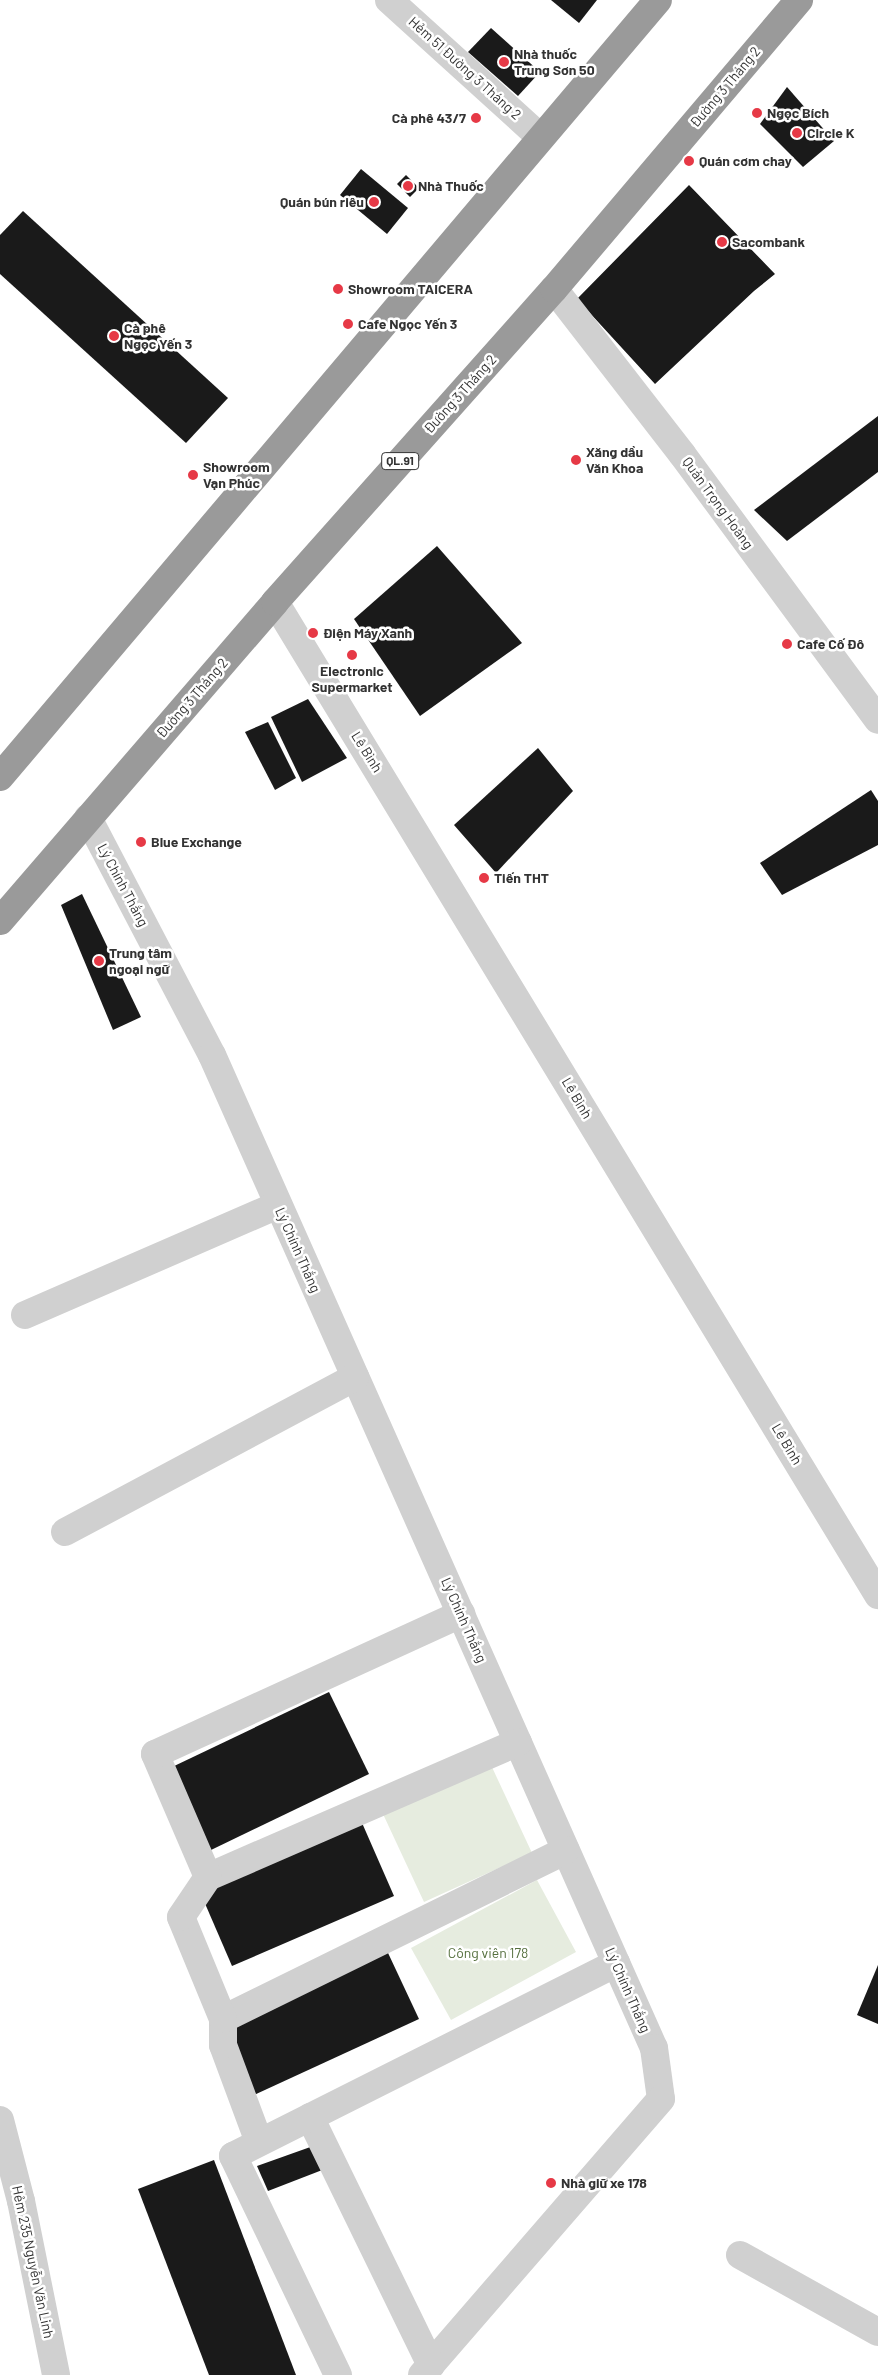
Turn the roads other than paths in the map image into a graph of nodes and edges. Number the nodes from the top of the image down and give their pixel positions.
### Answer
1 (389, 0) edge
2 (658, 0) edge
3 (799, 0) edge
4 (540, 137) junction
5 (554, 289) junction
6 (275, 602) junction
7 (878, 720) edge
8 (0, 777) edge
9 (88, 818) junction
10 (0, 921) edge
11 (278, 1205) junction
12 (25, 1316) dead end
13 (355, 1377) junction
14 (65, 1532) dead end
15 (878, 1595) edge
16 (461, 1614) junction
17 (518, 1742) junction
18 (566, 1850) junction
19 (208, 1877) junction
20 (616, 1962) junction
21 (222, 2019) junction
22 (310, 2117) junction
23 (0, 2120) edge
24 (259, 2142) junction
25 (740, 2255) dead end
26 (878, 2332) edge
27 (427, 2370) edge
28 (56, 2375) edge
29 (338, 2375) edge

1 - 4 street, Hẻm 51 Đường 3 Tháng 2
2 - 4 highway
3 - 5 highway, Đường 3 Tháng 2 / QL.91
4 - 8 highway
5 - 6 highway, Đường 3 Tháng 2 / QL.91
5 - 7 street, Quản Trọng Hoàng
6 - 9 highway, Đường 3 Tháng 2 / QL.91
6 - 15 street, Lê Bình
9 - 10 highway, Đường 3 Tháng 2 / QL.91
9 - 11 street, Lý Chính Thắng
11 - 12 street
11 - 13 street, Lý Chính Thắng
13 - 14 street
13 - 16 street, Lý Chính Thắng
16 - 17 street, Lý Chính Thắng
16 - 19 street
17 - 18 street, Lý Chính Thắng
17 - 19 street
18 - 20 street, Lý Chính Thắng
18 - 21 street
19 - 21 street
20 - 22 street
20 - 27 street, Lý Chính Thắng
21 - 24 street
22 - 24 street
22 - 27 street
23 - 28 street, Hẻm 235 Nguyễn Văn Linh
24 - 29 street
25 - 26 street

